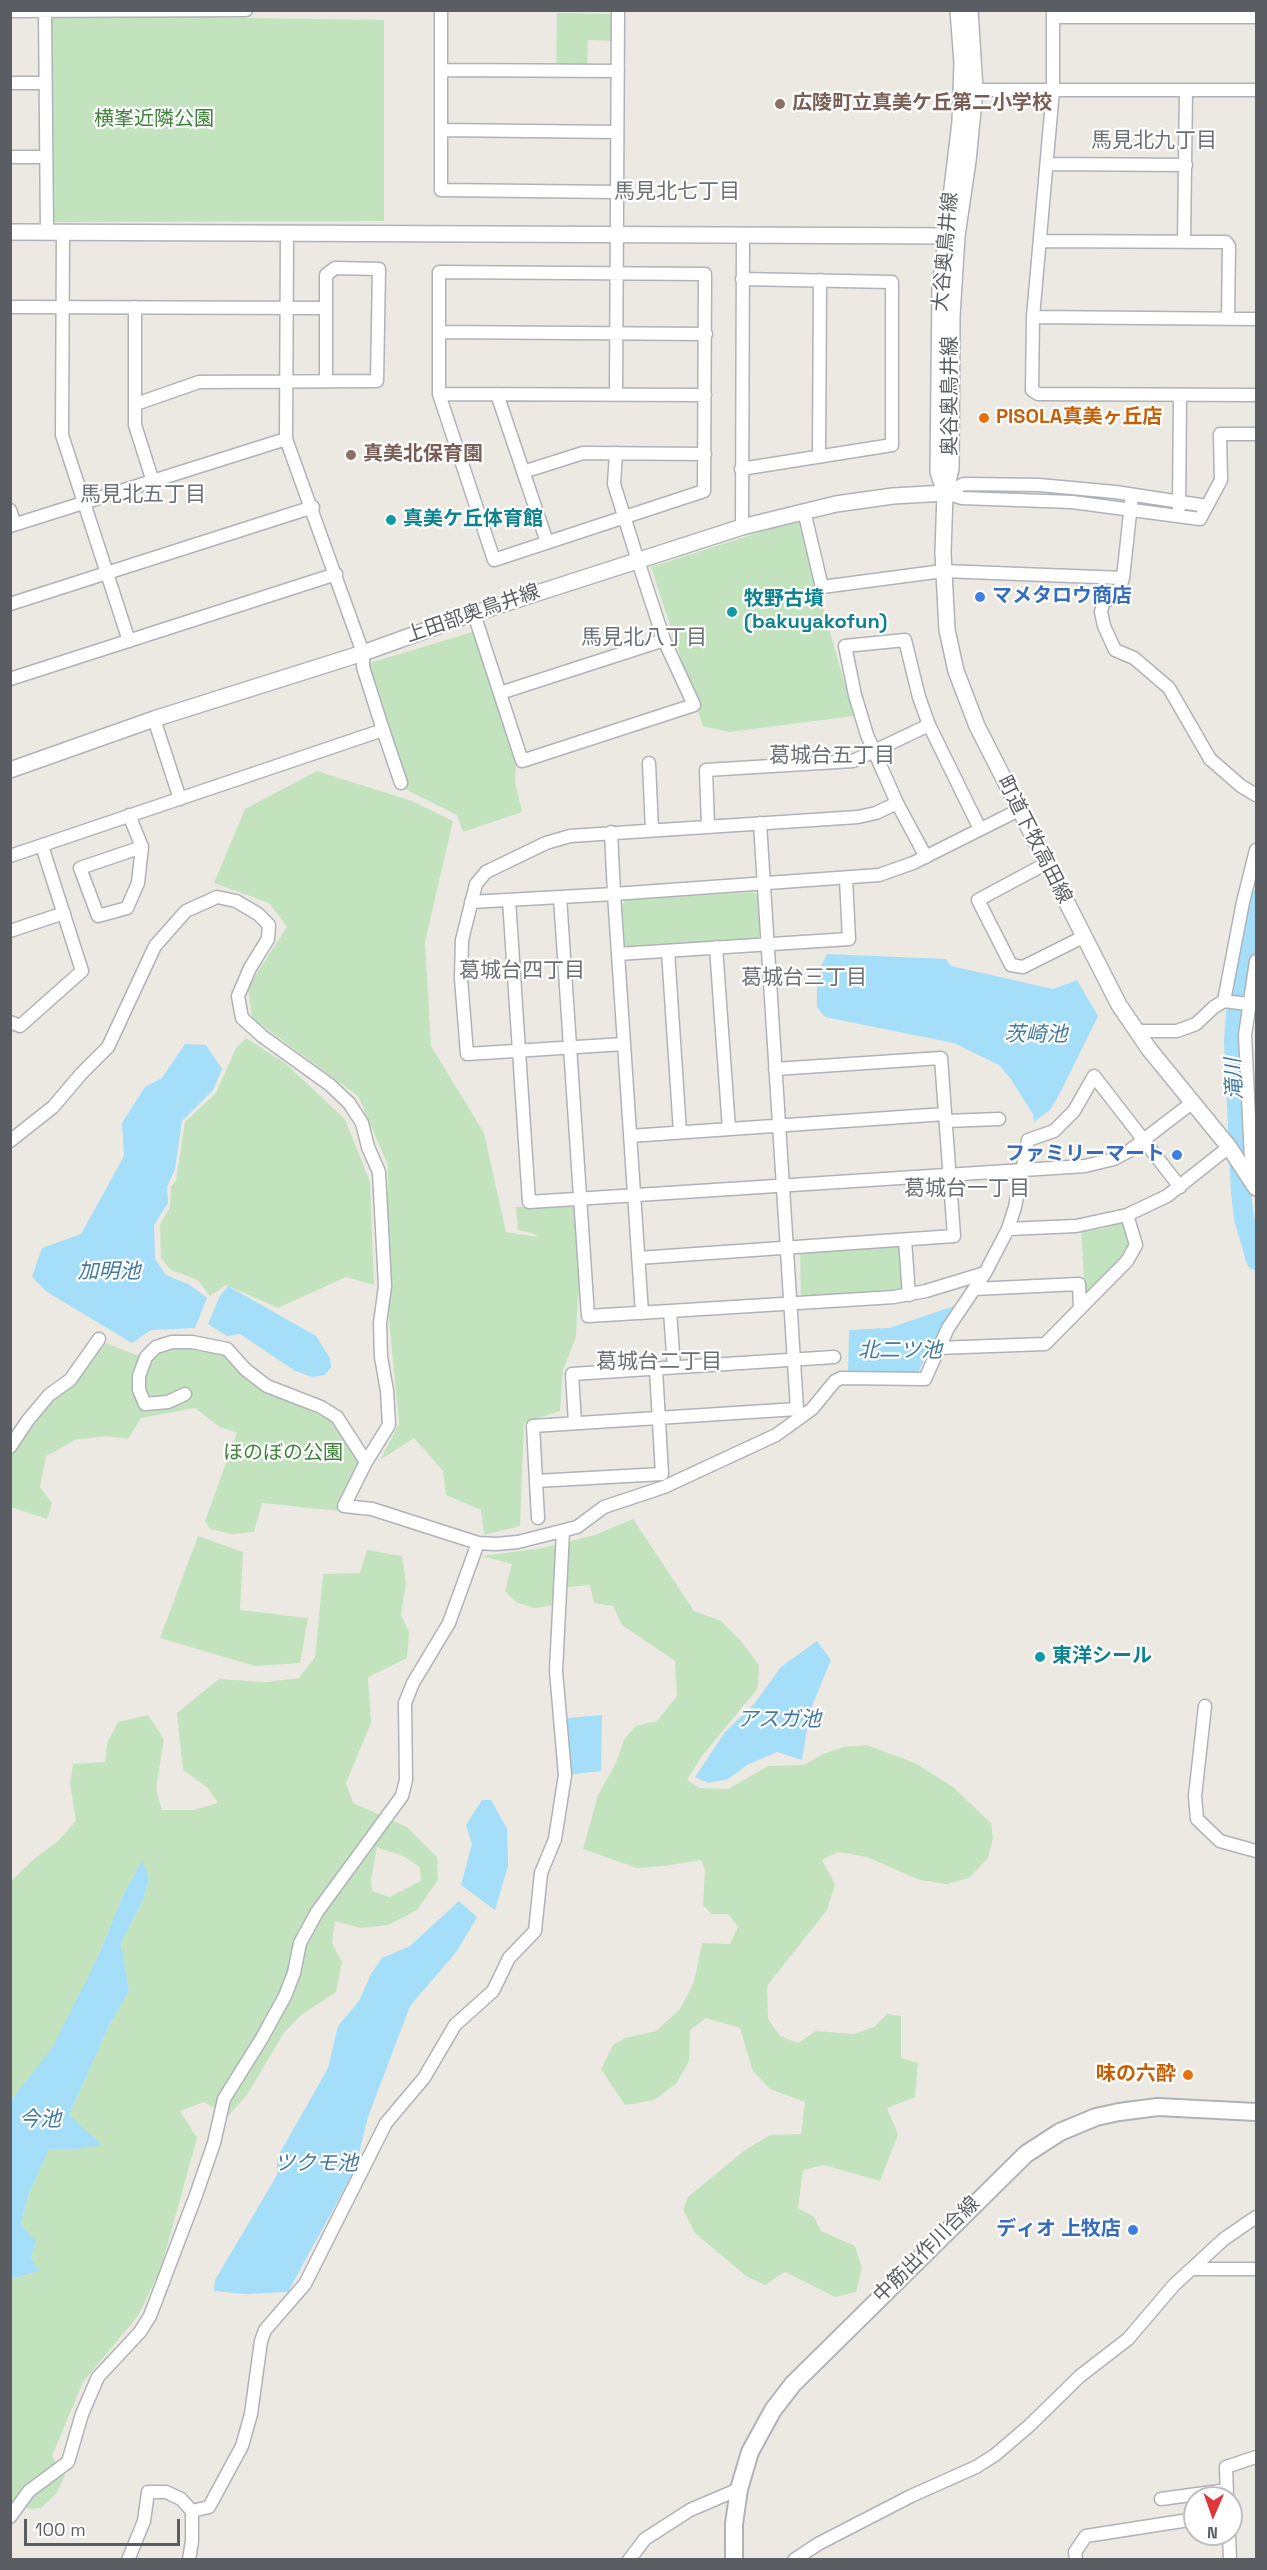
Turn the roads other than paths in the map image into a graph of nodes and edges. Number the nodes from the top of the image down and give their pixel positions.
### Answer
1 (246, 10) edge
2 (441, 10) edge
3 (618, 10) edge
4 (958, 10) edge
5 (970, 10) edge
6 (10, 11) edge
7 (45, 11) edge
8 (81, 11) edge
9 (1054, 14) edge
10 (1257, 16) edge
11 (441, 70) junction
12 (618, 71) junction
13 (10, 83) edge
14 (45, 83) junction
15 (975, 90) junction
16 (1053, 90) junction
17 (1186, 90) junction
18 (1257, 90) edge
19 (441, 130) junction
20 (617, 132) junction
21 (10, 157) edge
22 (46, 157) junction
23 (1047, 164) junction
24 (1186, 165) junction
25 (617, 192) junction
26 (10, 232) edge
27 (47, 232) junction
28 (63, 232) junction
29 (287, 233) junction
30 (617, 235) junction
31 (743, 236) junction
32 (951, 237) junction
33 (1040, 241) junction
34 (1184, 242) junction
35 (617, 272) junction
36 (742, 279) junction
37 (820, 280) junction
38 (10, 307) edge
39 (62, 307) junction
40 (135, 307) junction
41 (287, 308) junction
42 (326, 308) junction
43 (1032, 317) junction
44 (1228, 318) junction
45 (1257, 319) edge
46 (439, 332) junction
47 (616, 333) junction
48 (706, 334) junction
49 (326, 381) junction
50 (286, 382) junction
51 (439, 394) junction
52 (497, 394) junction
53 (616, 394) junction
54 (705, 395) junction
55 (1257, 395) edge
56 (1180, 396) junction
57 (136, 404) junction
58 (1257, 434) edge
59 (286, 439) junction
60 (616, 453) junction
61 (705, 454) junction
62 (819, 457) junction
63 (741, 470) junction
64 (523, 472) junction
65 (153, 482) junction
66 (945, 493) junction
67 (1132, 495) junction
68 (1180, 502) junction
69 (84, 504) junction
70 (1207, 506) junction
71 (313, 507) junction
72 (1131, 509) junction
73 (10, 510) edge
74 (804, 511) junction
75 (625, 516) junction
76 (1179, 516) junction
77 (13, 525) edge
78 (742, 527) junction
79 (547, 542) junction
80 (638, 561) junction
81 (943, 571) junction
82 (106, 572) junction
83 (336, 574) junction
84 (1123, 578) junction
85 (10, 604) edge
86 (474, 614) junction
87 (664, 640) junction
88 (129, 641) junction
89 (363, 653) junction
90 (10, 679) edge
91 (500, 693) junction
92 (154, 719) junction
93 (928, 725) junction
94 (383, 730) junction
95 (874, 753) junction
96 (649, 762) dead end
97 (10, 770) edge
98 (401, 783) dead end
99 (1257, 795) edge
100 (180, 799) junction
101 (897, 803) junction
102 (1019, 810) junction
103 (129, 815) junction
104 (760, 823) junction
105 (708, 826) junction
106 (980, 829) junction
107 (652, 830) junction
108 (610, 832) junction
109 (42, 846) junction
110 (141, 847) junction
111 (1257, 850) edge
112 (10, 856) edge
113 (926, 857) junction
114 (1047, 863) junction
115 (846, 879) junction
116 (763, 884) junction
117 (614, 894) junction
118 (560, 897) junction
119 (508, 900) junction
120 (471, 902) junction
121 (64, 913) junction
122 (10, 931) edge
123 (1083, 936) junction
124 (767, 943) junction
125 (716, 947) junction
126 (668, 951) junction
127 (618, 954) junction
128 (1257, 961) edge
129 (1224, 1001) junction
130 (1248, 1004) junction
131 (10, 1022) edge
132 (1136, 1030) junction
133 (624, 1044) junction
134 (570, 1048) junction
135 (518, 1051) junction
136 (775, 1070) junction
137 (1193, 1102) junction
138 (945, 1118) junction
139 (999, 1119) dead end
140 (779, 1126) junction
141 (729, 1130) junction
142 (680, 1132) junction
143 (630, 1136) junction
144 (10, 1141) edge
145 (1144, 1141) junction
146 (1229, 1147) junction
147 (1023, 1170) junction
148 (950, 1175) junction
149 (1254, 1183) edge
150 (783, 1186) junction
151 (1180, 1187) junction
152 (633, 1196) junction
153 (580, 1199) junction
154 (1127, 1215) junction
155 (1008, 1230) junction
156 (905, 1240) junction
157 (787, 1248) junction
158 (638, 1258) junction
159 (985, 1273) junction
160 (974, 1289) junction
161 (909, 1295) junction
162 (791, 1304) junction
163 (1080, 1309) junction
164 (670, 1311) junction
165 (642, 1313) junction
166 (99, 1339) dead end
167 (937, 1348) junction
168 (834, 1357) dead end
169 (795, 1359) junction
170 (674, 1367) junction
171 (656, 1369) junction
172 (185, 1394) dead end
173 (658, 1417) junction
174 (575, 1423) junction
175 (10, 1447) edge
176 (366, 1462) junction
177 (536, 1481) junction
178 (538, 1518) dead end
179 (563, 1531) junction
180 (478, 1543) junction
181 (1205, 1706) dead end
182 (1257, 1851) edge
183 (1257, 2112) edge
184 (1257, 2217) edge
185 (1192, 2269) junction
186 (1257, 2269) edge
187 (1257, 2457) edge
188 (1227, 2486) edge
189 (739, 2489) junction
190 (1183, 2497) edge
191 (1161, 2499) dead end
192 (192, 2511) junction
193 (10, 2517) edge
194 (1183, 2521) edge
195 (128, 2559) edge
196 (189, 2559) edge
197 (629, 2559) edge
198 (734, 2559) edge
199 (794, 2559) edge
200 (1076, 2559) edge

1 - 8 street
2 - 11 street
3 - 12 street
4 - 32 street, 大谷奥鳥井線
5 - 15 street, 奥谷奥鳥井線
6 - 7 street
7 - 8 street
7 - 14 street
9 - 10 street
9 - 16 street
11 - 12 street
11 - 19 street
12 - 20 street
13 - 14 street
14 - 22 street
15 - 16 street
15 - 32 street, 奥谷奥鳥井線
16 - 17 street
16 - 23 street
17 - 18 street
17 - 24 street
19 - 20 street
19 - 25 street
20 - 25 street
21 - 22 street
22 - 27 street
23 - 24 street
23 - 33 street
24 - 34 street
25 - 30 street
26 - 27 street
27 - 28 street
28 - 29 street
28 - 39 street
29 - 30 street
29 - 41 street
30 - 31 street
30 - 35 street
31 - 32 street
31 - 36 street
32 - 66 street, 奥谷奥鳥井線
33 - 34 street
33 - 43 street
34 - 44 street
35 - 46 street
35 - 47 street
35 - 48 street
36 - 37 street
36 - 63 street
37 - 62 street
37 - 62 street
38 - 39 street
39 - 40 street
39 - 69 street
40 - 41 street
40 - 57 street
41 - 42 street
41 - 50 street
42 - 49 street
42 - 49 street
43 - 44 street
43 - 56 street
44 - 45 street
46 - 47 street
46 - 51 street
47 - 48 street
47 - 53 street
48 - 54 street
49 - 50 street
50 - 57 street
50 - 59 street
51 - 52 street
51 - 79 street
52 - 53 street
52 - 64 street
53 - 54 street
54 - 61 street
55 - 56 street
56 - 68 street
57 - 65 street
58 - 70 street
59 - 65 street
59 - 71 street
60 - 61 street
60 - 64 street
60 - 75 street
61 - 75 street
62 - 63 street
63 - 78 street
64 - 79 street
65 - 69 street
66 - 67 street
66 - 72 street
66 - 74 street, 上田部奥鳥井線
66 - 81 street, 町道下牧高田線
67 - 68 street
67 - 72 street
68 - 70 street
68 - 76 street
69 - 77 street
69 - 82 street
70 - 76 street
71 - 82 street
71 - 83 street
72 - 76 street
72 - 84 street
73 - 77 street
74 - 78 street, 上田部奥鳥井線
74 - 81 street
75 - 79 street
75 - 80 street
78 - 80 street, 上田部奥鳥井線
80 - 86 street, 上田部奥鳥井線
80 - 87 street
81 - 84 street
81 - 102 street, 町道下牧高田線
82 - 85 street
82 - 88 street
83 - 88 street
83 - 89 street
84 - 99 street
86 - 89 street, 上田部奥鳥井線
86 - 91 street
87 - 91 street
87 - 91 street
88 - 90 street
89 - 92 street, 上田部奥鳥井線
89 - 94 street
92 - 97 street, 上田部奥鳥井線
92 - 100 street
93 - 95 street
93 - 95 street
93 - 106 street
94 - 98 street
94 - 100 street
95 - 101 street
95 - 105 street
96 - 107 street
100 - 103 street
101 - 104 street
101 - 113 street
102 - 106 street
102 - 114 street, 町道下牧高田線
103 - 109 street
103 - 110 street
104 - 105 street
104 - 116 street
105 - 107 street
106 - 113 street
107 - 108 street
108 - 117 street
108 - 120 street
109 - 112 street
109 - 121 street
110 - 110 street
111 - 129 street
113 - 115 street
114 - 123 street, 町道下牧高田線
114 - 123 street
115 - 116 street
115 - 124 street
116 - 117 street
116 - 124 street
117 - 118 street
117 - 127 street
118 - 119 street
118 - 134 street
119 - 120 street
119 - 135 street
120 - 135 street
121 - 122 street
121 - 131 street
123 - 132 street, 町道下牧高田線
124 - 125 street
124 - 136 street
125 - 126 street
125 - 141 street
126 - 127 street
126 - 142 street
127 - 133 street
128 - 130 street
129 - 130 street
129 - 132 street
130 - 149 street
132 - 137 street, 町道下牧高田線
133 - 134 street
133 - 143 street
134 - 135 street
134 - 153 street
135 - 153 street
136 - 138 street
136 - 140 street
137 - 145 street
137 - 146 street, 町道下牧高田線
138 - 139 street
138 - 140 street
138 - 148 street
140 - 141 street
140 - 150 street
141 - 142 street
142 - 143 street
143 - 152 street
144 - 176 street
145 - 147 street
145 - 147 street
145 - 151 street
146 - 149 street, 町道下牧高田線
146 - 151 street
147 - 148 street
147 - 155 street
148 - 150 street
148 - 156 street
150 - 152 street
150 - 157 street
151 - 154 street
152 - 153 street
152 - 158 street
153 - 165 street
154 - 155 street
154 - 163 street
155 - 159 street
156 - 157 street
156 - 161 street
157 - 158 street
157 - 162 street
158 - 165 street
159 - 160 street
159 - 161 street
160 - 163 street
160 - 167 street
161 - 162 street
162 - 164 street
162 - 169 street
163 - 167 street
164 - 165 street
164 - 170 street
166 - 175 street
167 - 179 street
168 - 169 street
169 - 170 street
169 - 173 street
170 - 171 street
171 - 173 street
171 - 174 street
172 - 176 street
173 - 174 street
173 - 177 street
174 - 177 street
176 - 180 street
177 - 178 street
179 - 180 street
179 - 192 street
180 - 193 street
181 - 182 street
183 - 189 main road, 中筋出作川合線
184 - 185 street
185 - 186 street
185 - 199 street
187 - 188 street
189 - 197 street
189 - 198 main road, 中筋出作川合線
190 - 191 street
192 - 195 street
192 - 196 street
194 - 200 street

